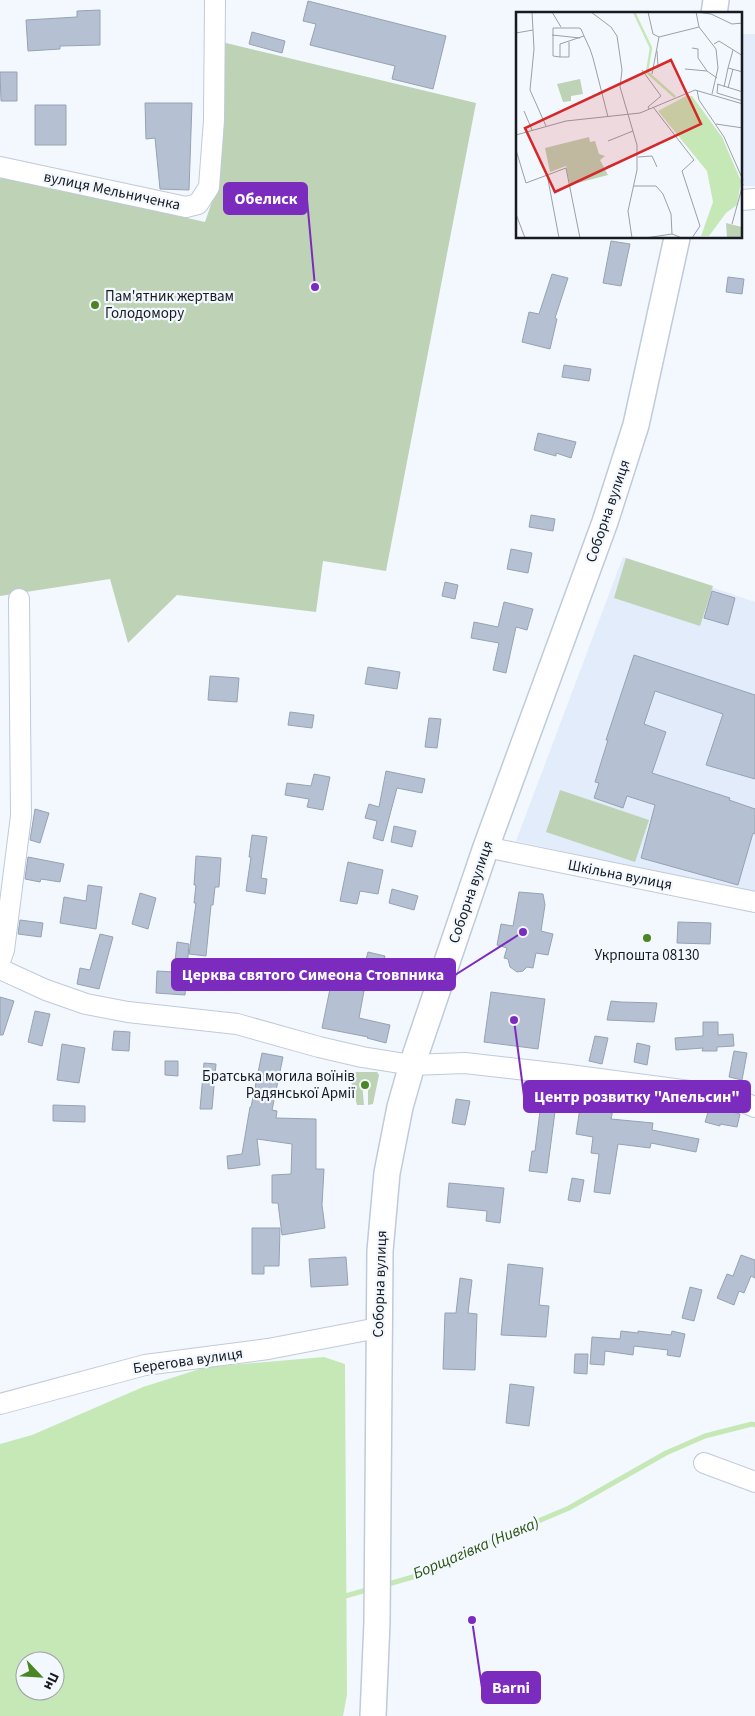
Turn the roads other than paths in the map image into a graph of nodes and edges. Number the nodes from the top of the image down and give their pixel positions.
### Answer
1 (215, 0) edge
2 (0, 167) edge
3 (755, 199) edge
4 (742, 200) edge
5 (677, 239) edge
6 (19, 599) dead end
7 (486, 847) junction
8 (755, 902) edge
9 (0, 961) edge
10 (0, 969) edge
11 (412, 1065) junction
12 (755, 1106) edge
13 (378, 1328) junction
14 (0, 1404) edge
15 (704, 1463) dead end
16 (755, 1482) edge
17 (373, 1716) edge

1 - 2 street, вулиця Мельниченка
3 - 4 street
5 - 7 main road, Соборна вулиця
6 - 9 street
7 - 8 street, Шкільна вулиця
7 - 11 main road, Соборна вулиця
10 - 11 street
11 - 12 street
11 - 13 main road, Соборна вулиця
13 - 14 street, Берегова вулиця
13 - 17 main road, Соборна вулиця
15 - 16 street

